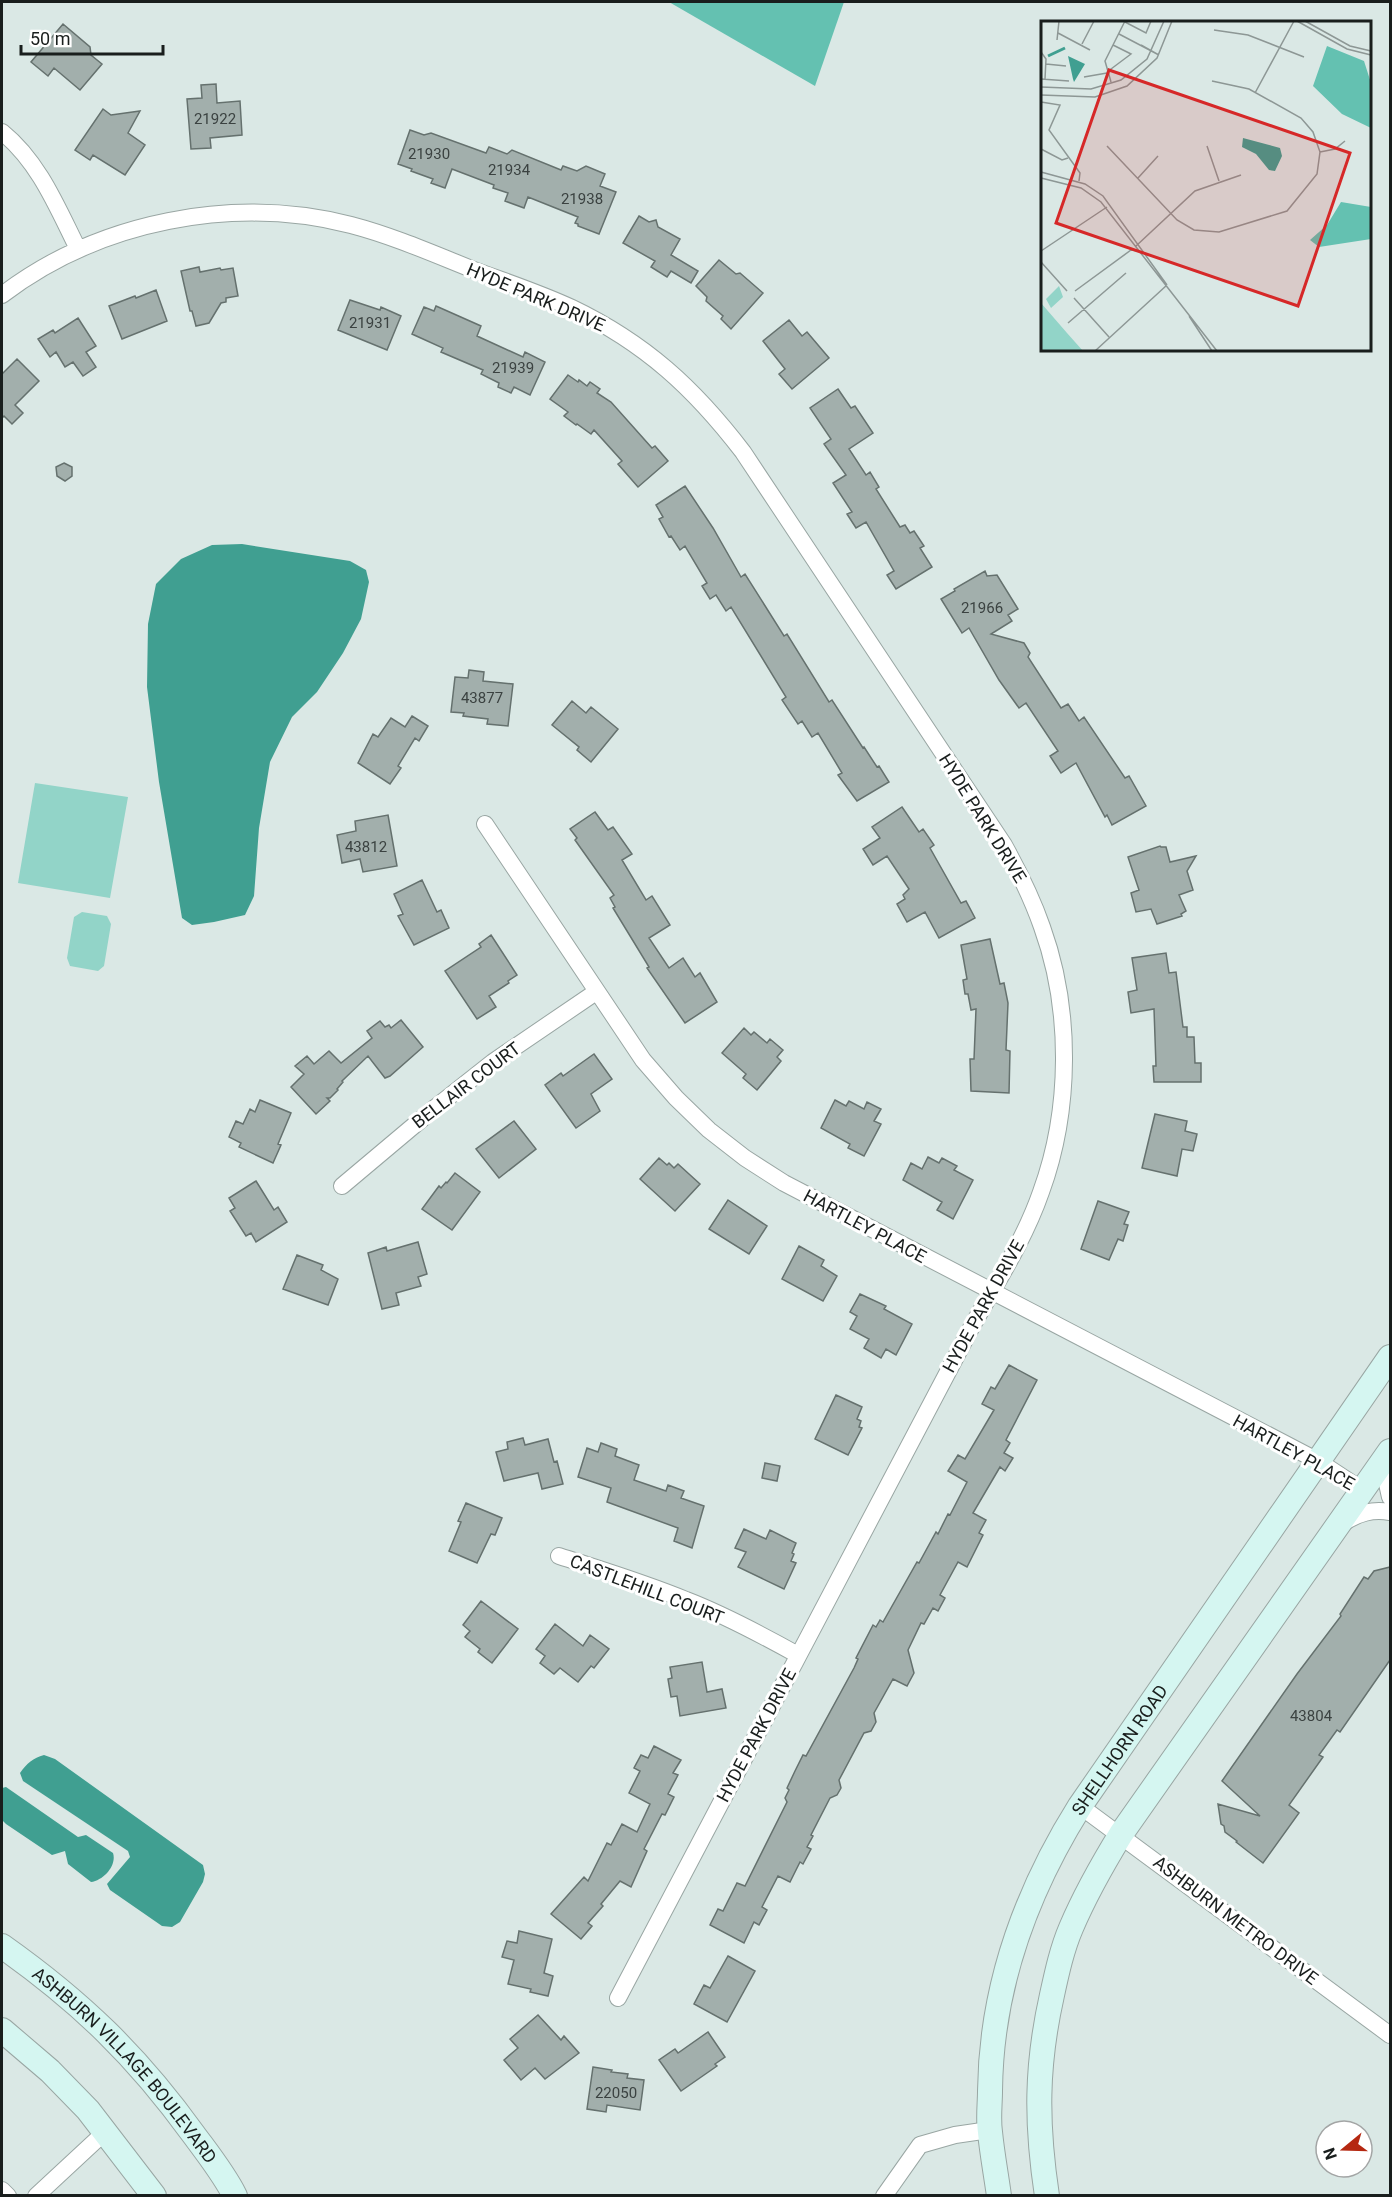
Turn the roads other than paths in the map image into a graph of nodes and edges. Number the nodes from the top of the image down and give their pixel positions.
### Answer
1 (2, 132) edge
2 (78, 249) junction
3 (2, 295) edge
4 (485, 824) dead end
5 (596, 992) junction
6 (342, 1186) dead end
7 (991, 1292) junction
8 (1390, 1357) edge
9 (1389, 1453) edge
10 (1318, 1461) junction
11 (1362, 1490) junction
12 (1390, 1497) edge
13 (1390, 1512) edge
14 (1337, 1526) junction
15 (560, 1556) dead end
16 (798, 1655) junction
17 (1080, 1806) junction
18 (1121, 1834) junction
19 (2, 1946) edge
20 (618, 1998) dead end
21 (2, 2030) edge
22 (1390, 2035) edge
23 (989, 2130) junction
24 (105, 2132) junction
25 (2, 2190) edge
26 (8, 2196) edge
27 (36, 2196) edge
28 (154, 2196) edge
29 (235, 2196) edge
30 (884, 2196) edge
31 (999, 2196) edge
32 (1047, 2196) edge

1 - 2 street
2 - 3 street, HYDE PARK DRIVE
2 - 7 street, HYDE PARK DRIVE
4 - 5 street, HARTLEY PLACE
5 - 6 street, BELLAIR COURT
5 - 7 street, HARTLEY PLACE
7 - 10 street, HARTLEY PLACE
7 - 16 street, HYDE PARK DRIVE
8 - 10 main road, SHELLHORN ROAD
9 - 11 main road
9 - 12 street
10 - 11 street, HARTLEY PLACE
10 - 17 main road, SHELLHORN ROAD
11 - 14 main road
13 - 14 street
14 - 18 main road
15 - 16 street, CASTLEHILL COURT
16 - 20 street, HYDE PARK DRIVE
17 - 18 street, ASHBURN METRO DRIVE
17 - 23 main road, SHELLHORN ROAD
18 - 22 street, ASHBURN METRO DRIVE
18 - 32 main road
19 - 29 main road, ASHBURN VILLAGE BOULEVARD
21 - 24 main road
23 - 30 street
23 - 31 main road, SHELLHORN ROAD
24 - 27 street
24 - 28 main road
25 - 26 street

